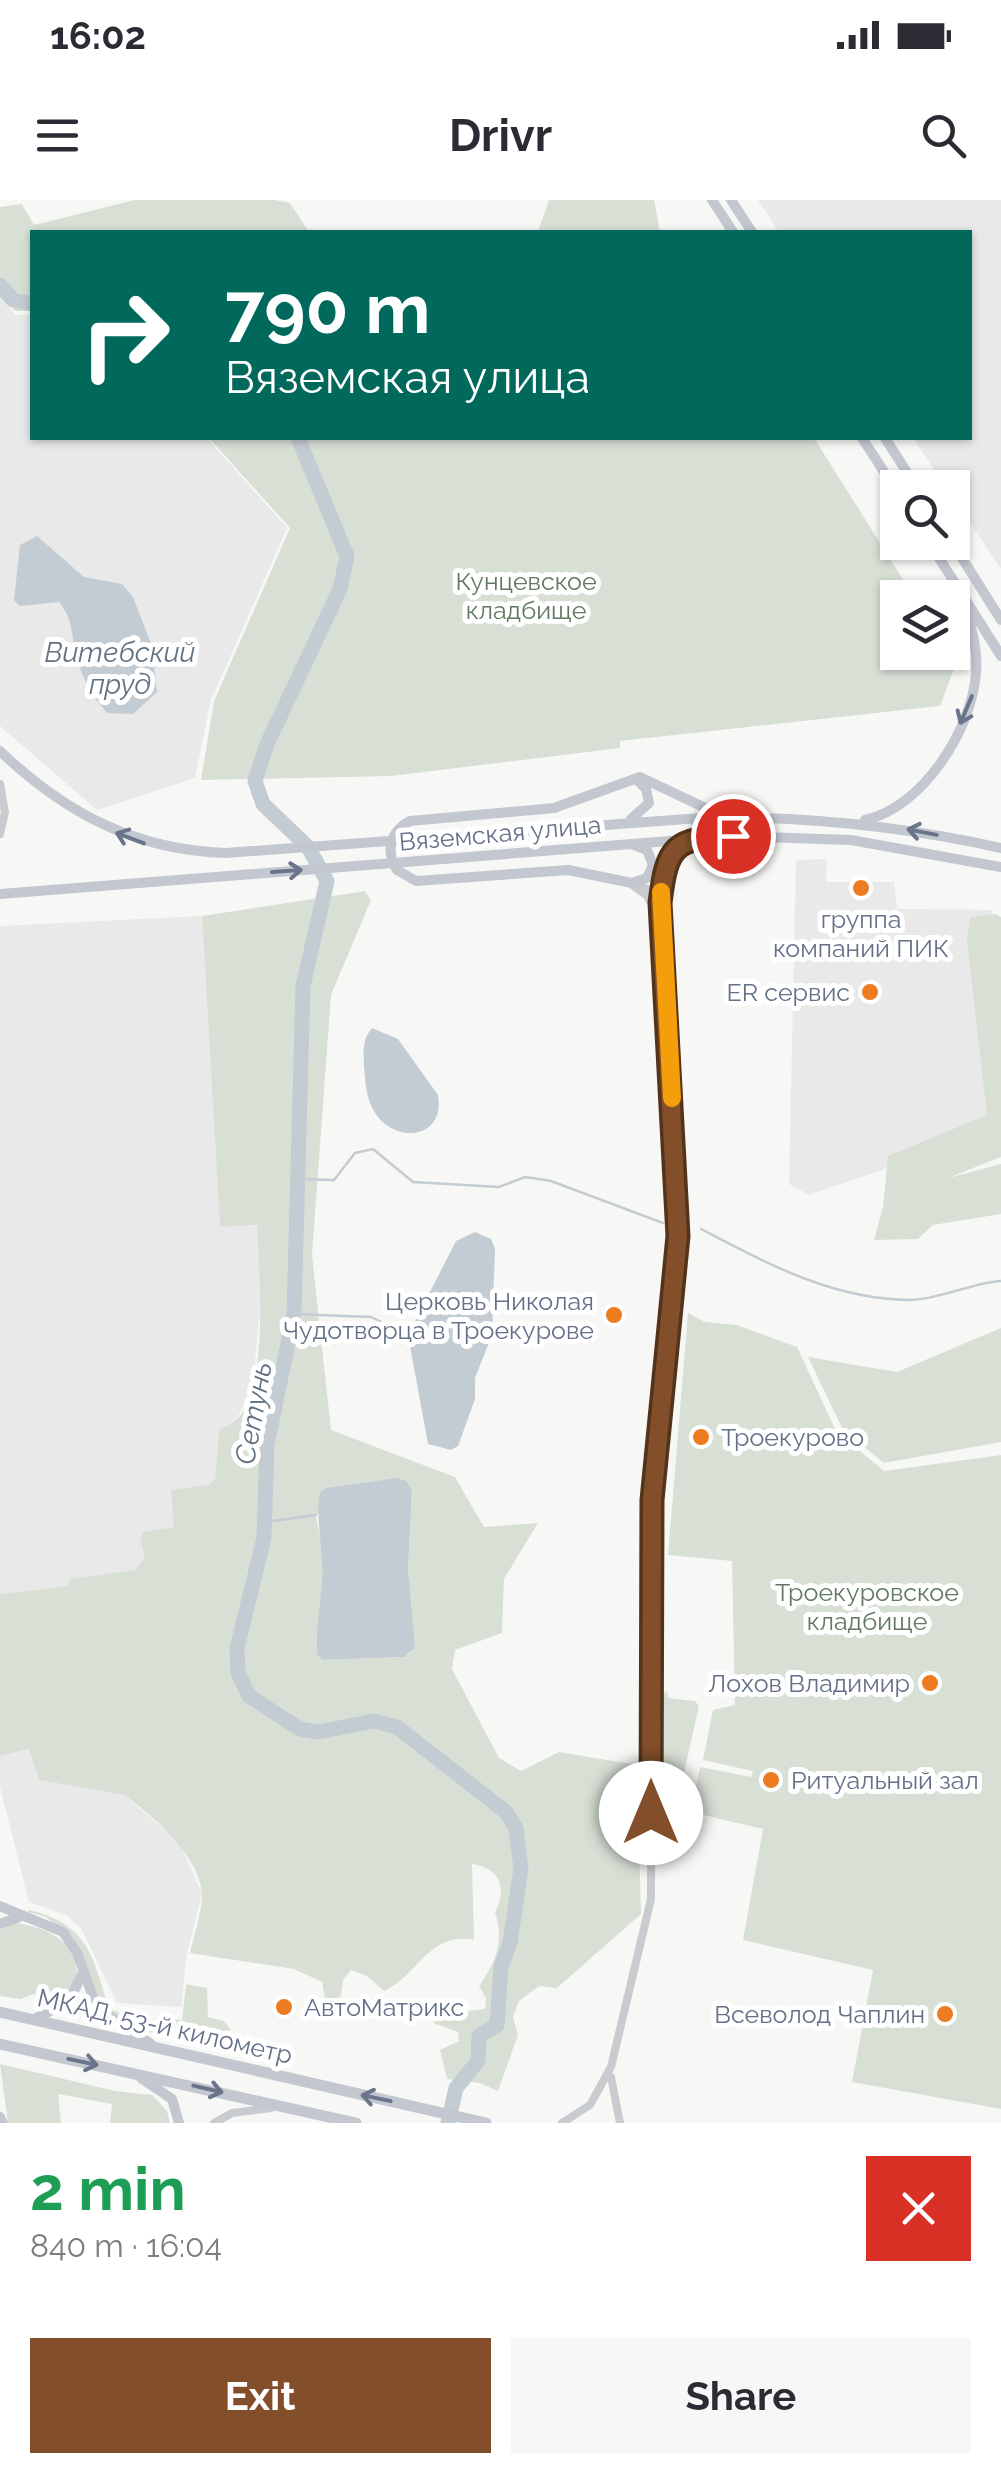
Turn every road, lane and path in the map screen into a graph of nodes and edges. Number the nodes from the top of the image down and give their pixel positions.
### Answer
1 (712, 200) edge
2 (731, 200) edge
3 (732, 230) edge
4 (751, 230) edge
5 (863, 440) edge
6 (886, 440) edge
7 (883, 470) edge
8 (905, 470) edge
9 (963, 560) edge
10 (970, 607) edge
11 (1001, 620) edge
12 (970, 629) edge
13 (1001, 656) edge
14 (0, 751) edge
15 (632, 777) junction
16 (0, 784) edge
17 (731, 817) junction
18 (625, 822) junction
19 (843, 823) junction
20 (0, 834) edge
21 (695, 837) junction
22 (626, 842) junction
23 (1001, 848) edge
24 (653, 858) junction
25 (667, 858) junction
26 (1001, 868) edge
27 (656, 873) junction
28 (634, 882) junction
29 (0, 894) edge
30 (660, 903) junction
31 (661, 920) junction
32 (0, 1906) edge
33 (24, 1916) junction
34 (0, 1924) edge
35 (82, 1968) junction
36 (0, 2012) edge
37 (34, 2019) junction
38 (0, 2044) edge
39 (152, 2044) junction
40 (611, 2068) junction
41 (131, 2072) junction
42 (284, 2106) junction
43 (180, 2123) edge
44 (214, 2123) edge
45 (356, 2123) edge
46 (486, 2123) edge
47 (562, 2123) edge
48 (620, 2123) edge

1 - 3 main road
2 - 4 main road
5 - 7 main road
6 - 8 main road
9 - 11 main road
10 - 13 main road
12 -> 19 main road
18 -> 14 main road, Вяземская улица
15 - 17 main road
15 - 18 main road
15 - 28 main road
16 - 20 street
17 - 18 main road, Вяземская улица
17 - 19 main road, Вяземская улица
23 -> 19 main road, Вяземская улица
21 - 22 main road, Вяземская улица
21 - 25 street
21 - 26 main road, Вяземская улица
22 - 24 main road
29 -> 22 main road, Вяземская улица
24 - 27 street
24 - 28 main road
25 - 27 street
25 - 30 street
27 - 28 street
27 - 30 street
28 - 30 street
28 - 31 street
30 - 31 street
31 - 40 street
32 - 33 main road
33 - 34 main road
33 - 35 main road
35 - 37 main road
35 - 39 main road
36 - 37 highway, МКАД, 53-й километр
37 - 39 highway, МКАД, 53-й километр
38 -> 41 highway, МКАД, 53-й километр
46 -> 39 highway, МКАД, 53-й километр
40 - 47 street
40 - 48 street
41 -> 42 highway, МКАД, 53-й километр
41 - 43 main road
42 - 44 street
42 - 45 highway, МКАД, 53-й километр

